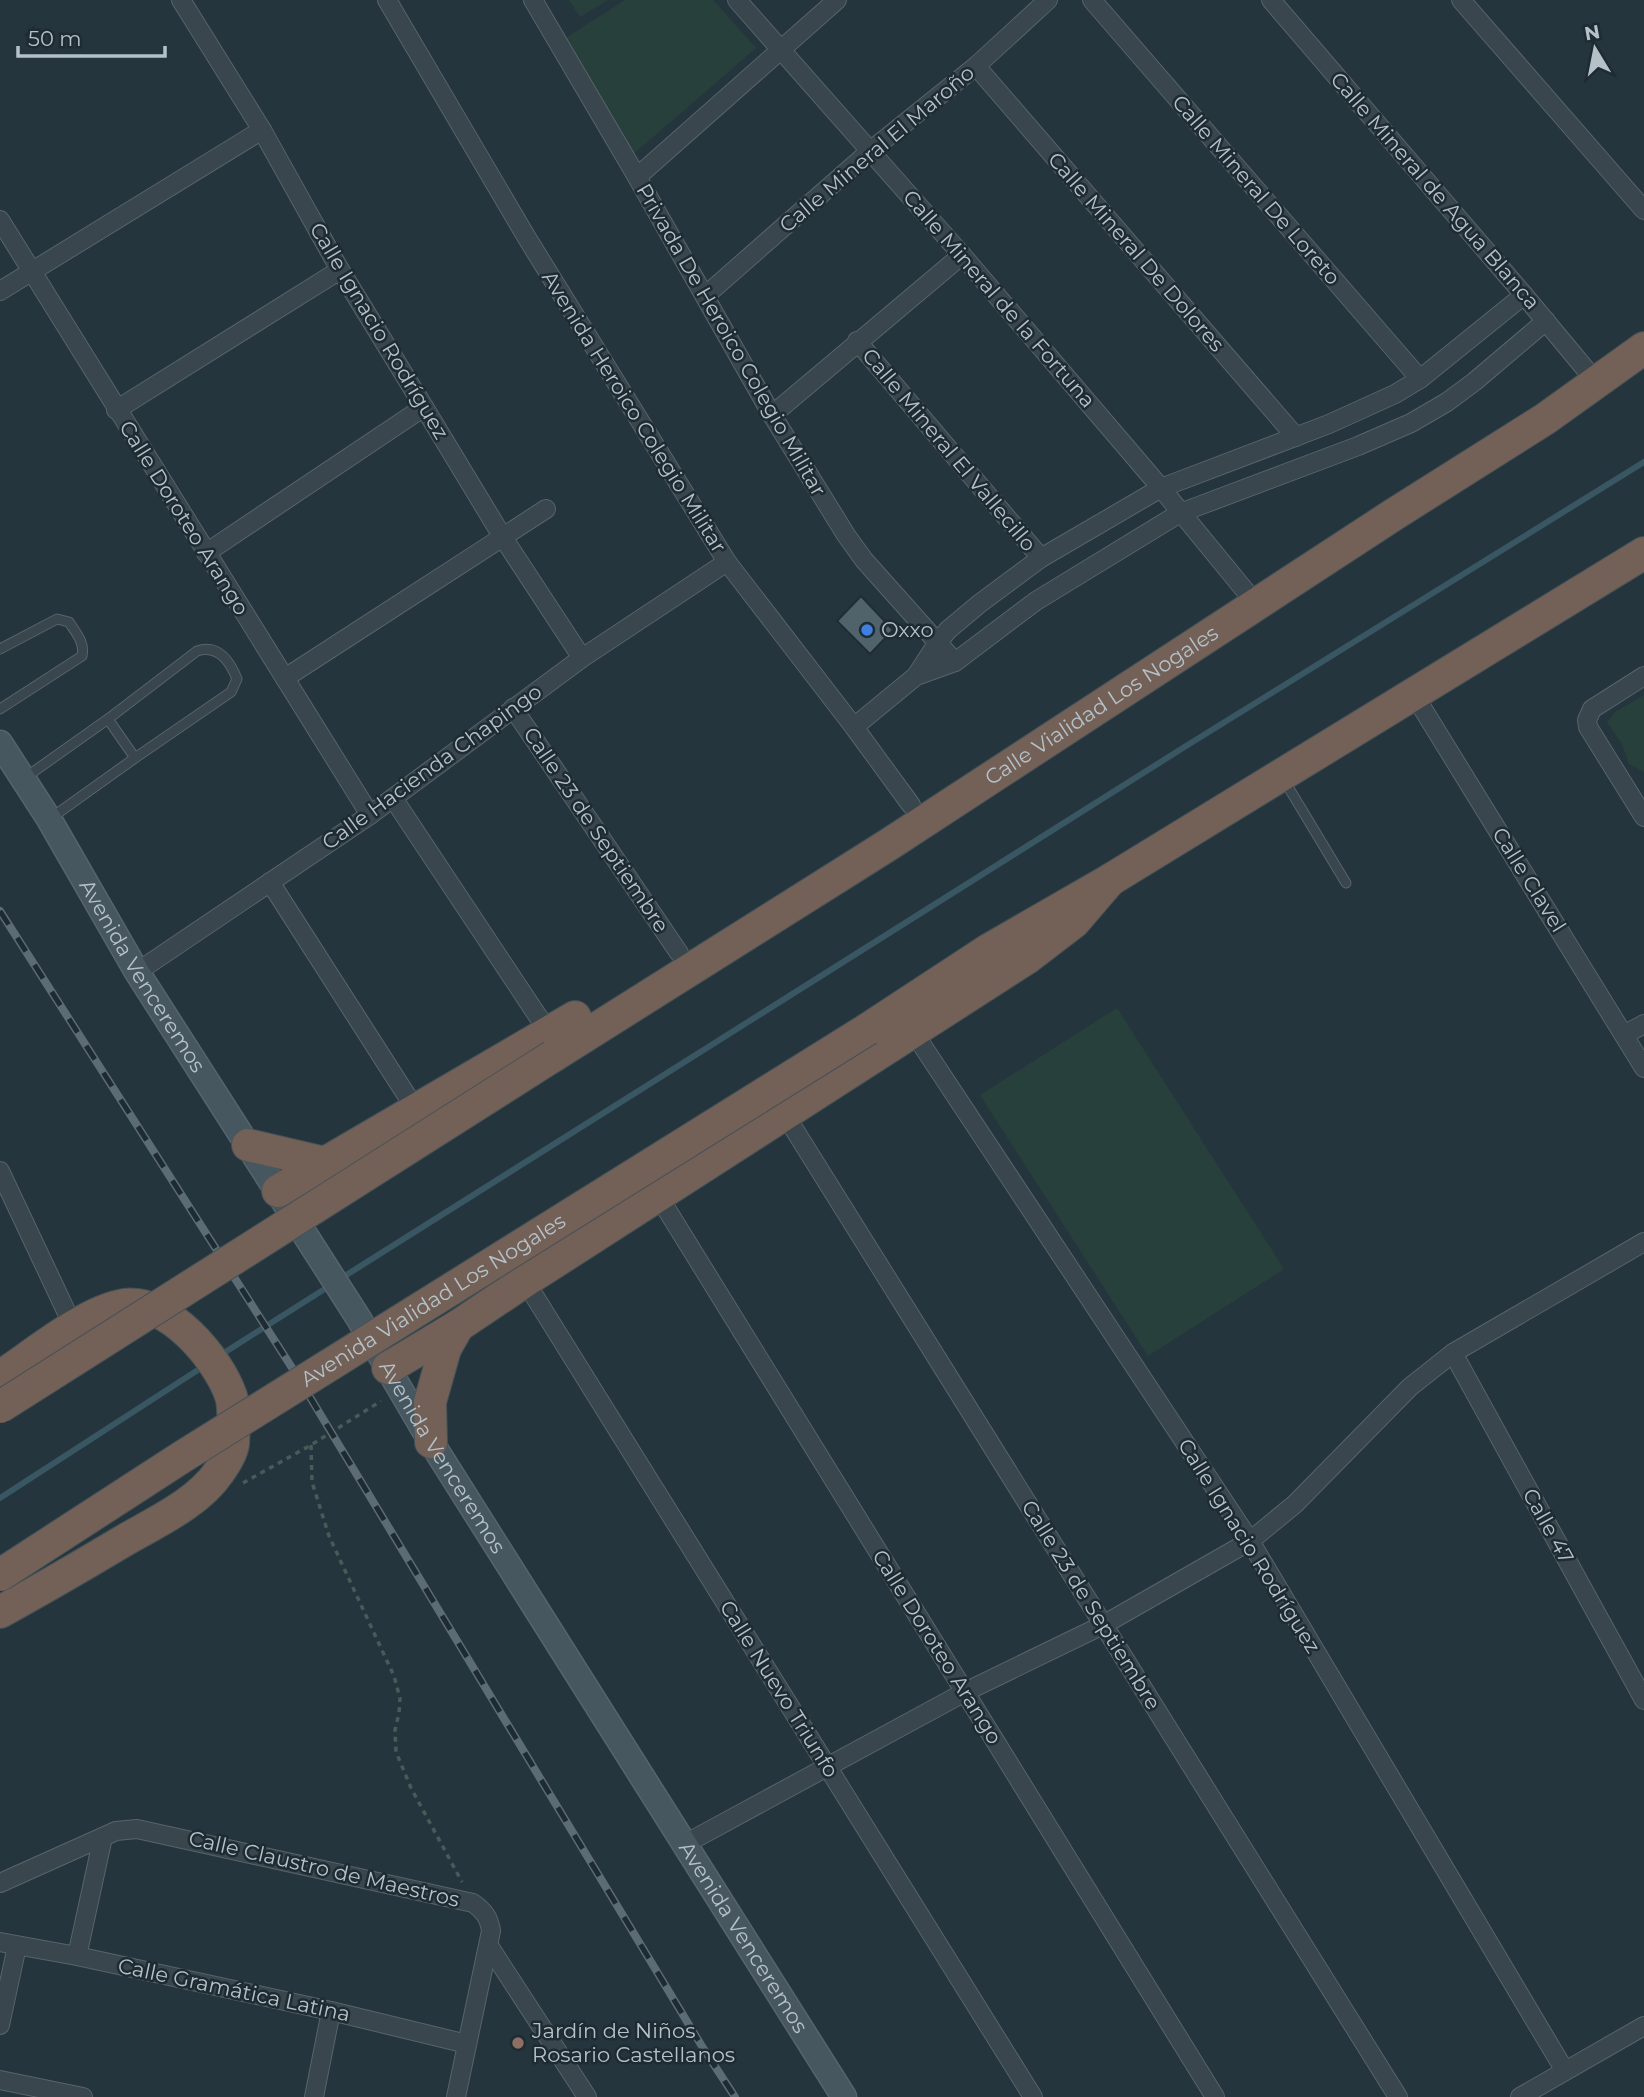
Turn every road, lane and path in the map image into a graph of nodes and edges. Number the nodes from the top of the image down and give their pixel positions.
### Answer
1 (181, 0) edge
2 (387, 0) edge
3 (533, 0) edge
4 (737, 0) edge
5 (837, 0) edge
6 (1048, 0) edge
7 (1092, 0) edge
8 (1271, 0) edge
9 (1463, 1) edge
10 (781, 52) junction
11 (976, 66) junction
12 (262, 130) junction
13 (870, 151) junction
14 (637, 177) junction
15 (1644, 209) edge
16 (0, 220) edge
17 (962, 255) junction
18 (340, 270) junction
19 (32, 271) junction
20 (0, 291) edge
21 (1524, 295) junction
22 (705, 296) junction
23 (1546, 321) junction
24 (857, 341) junction
25 (1644, 348) edge
26 (1420, 379) junction
27 (1597, 383) junction
28 (424, 407) junction
29 (116, 410) junction
30 (772, 415) junction
31 (1296, 437) junction
32 (1161, 488) junction
33 (545, 509) dead end
34 (1180, 513) junction
35 (502, 536) junction
36 (206, 553) junction
37 (1644, 553) edge
38 (1041, 558) junction
39 (727, 562) junction
40 (1256, 604) junction
41 (938, 642) junction
42 (0, 649) edge
43 (582, 658) junction
44 (955, 662) junction
45 (916, 676) junction
46 (1644, 676) edge
47 (285, 678) junction
48 (1413, 693) junction
49 (513, 708) junction
50 (0, 709) edge
51 (1082, 718) junction
52 (108, 719) junction
53 (854, 727) junction
54 (0, 743) edge
55 (135, 758) junction
56 (1281, 775) junction
57 (23, 779) junction
58 (393, 798) junction
59 (911, 805) junction
60 (370, 815) junction
61 (1644, 817) edge
62 (49, 819) junction
63 (1110, 880) junction
64 (270, 883) junction
65 (1346, 883) dead end
66 (679, 953) junction
67 (137, 972) junction
68 (1644, 1024) edge
69 (914, 1033) junction
70 (1624, 1035) junction
71 (551, 1045) junction
72 (1644, 1068) edge
73 (416, 1110) junction
74 (784, 1114) junction
75 (248, 1146) junction
76 (324, 1163) junction
77 (0, 1171) edge
78 (278, 1191) junction
79 (659, 1197) junction
80 (1644, 1242) edge
81 (525, 1281) junction
82 (458, 1326) junction
83 (74, 1328) junction
84 (1453, 1353) junction
85 (0, 1377) edge
86 (394, 1379) junction
87 (0, 1407) edge
88 (431, 1442) junction
89 (311, 1445) junction
90 (234, 1487) dead end
91 (1250, 1541) junction
92 (0, 1575) edge
93 (0, 1612) edge
94 (1103, 1625) junction
95 (965, 1692) junction
96 (1644, 1700) edge
97 (828, 1766) junction
98 (103, 1837) junction
99 (685, 1844) junction
100 (0, 1883) edge
101 (473, 1903) junction
102 (9, 1944) edge
103 (489, 1946) junction
104 (77, 1956) junction
105 (331, 2011) junction
106 (0, 2025) edge
107 (1644, 2026) edge
108 (467, 2044) junction
109 (1564, 2071) junction
110 (0, 2080) edge
111 (83, 2097) edge
112 (314, 2097) edge
113 (456, 2097) edge
114 (587, 2097) edge
115 (844, 2097) edge
116 (1033, 2097) edge
117 (1215, 2097) edge
118 (1398, 2097) edge
119 (1520, 2097) edge

1 - 12 street, Calle Ignacio Rodríguez
2 - 39 street, Avenida Heroico Colegio Militar
3 - 14 street, Privada De Heroico Colegio Militar
4 - 10 street, Calle Mineral de la Fortuna
5 - 10 street
6 - 11 street, Calle Mineral El Maroño
7 - 26 street, Calle Mineral De Loreto
8 - 21 street, Calle Mineral de Agua Blanca
9 - 15 street
10 - 13 street, Calle Mineral de la Fortuna
10 - 14 street
11 - 13 street, Calle Mineral El Maroño
11 - 31 street, Calle Mineral De Dolores
12 - 18 street, Calle Ignacio Rodríguez
12 - 19 street
13 - 17 street, Calle Mineral de la Fortuna
13 - 22 street, Calle Mineral El Maroño
14 - 22 street, Privada De Heroico Colegio Militar
16 - 19 street, Calle Doroteo Arango
17 - 24 street
17 - 32 street, Calle Mineral de la Fortuna
18 - 28 street, Calle Ignacio Rodríguez
18 - 29 street
19 - 20 street
19 - 29 street, Calle Doroteo Arango
21 - 23 street, Calle Mineral de Agua Blanca
21 - 26 street
22 - 30 street, Privada De Heroico Colegio Militar
23 - 27 street, Calle Mineral de Agua Blanca
23 - 34 street
24 - 30 street
24 - 38 street, Calle Mineral El Vallecillo
25 - 27 highway, Calle Vialidad Los Nogales
26 - 31 street
27 - 40 highway, Calle Vialidad Los Nogales
28 - 35 street, Calle Ignacio Rodríguez
28 - 36 street
29 - 36 street, Calle Doroteo Arango
30 - 41 street, Privada De Heroico Colegio Militar
31 - 32 street
32 - 34 street, Calle Mineral de la Fortuna
32 - 38 street
33 - 35 street
34 - 40 street, Calle Mineral de la Fortuna
34 - 44 street
35 - 43 street, Calle Ignacio Rodríguez
35 - 47 street
36 - 47 street, Calle Doroteo Arango
37 - 48 highway
38 - 41 street
39 - 43 street, Calle Hacienda Chapingo
39 - 53 street, Avenida Heroico Colegio Militar
40 - 51 highway, Calle Vialidad Los Nogales
41 - 44 street, Privada De Heroico Colegio Militar
41 - 45 street
42 - 50 lane
43 - 49 street, Calle Hacienda Chapingo
44 - 45 street
45 - 53 street
46 - 61 street
47 - 60 street, Calle Doroteo Arango
48 - 56 highway
48 - 70 street, Calle Clavel
49 - 58 street, Calle Hacienda Chapingo
49 - 66 street, Calle 23 de Septiembre
51 - 59 highway
51 - 71 highway, Calle Vialidad Los Nogales
52 - 55 lane
52 - 55 lane
52 - 57 lane
53 - 59 street, Avenida Heroico Colegio Militar
54 - 57 street, Avenida Venceremos
55 - 62 lane
56 - 63 highway
56 - 65 lane
57 - 62 street, Avenida Venceremos
58 - 60 street, Calle Hacienda Chapingo
58 - 71 street
59 - 66 highway
60 - 64 street, Calle Hacienda Chapingo
62 - 67 street, Avenida Venceremos
63 - 69 highway
63 - 92 highway, Avenida Vialidad Los Nogales, bridge
64 - 67 street, Calle Hacienda Chapingo
64 - 73 street
66 - 71 highway
67 - 75 street, Avenida Venceremos
68 - 70 street
69 - 74 highway
69 - 91 street, Calle Ignacio Rodríguez
70 - 72 street, Calle Clavel
71 - 73 highway
71 - 87 highway, bridge
73 - 76 highway
74 - 79 highway
74 - 94 street, Calle 23 de Septiembre
75 - 76 highway
75 - 78 street, Avenida Venceremos
76 - 78 highway
77 - 83 street
78 - 86 street, Avenida Venceremos
79 - 81 highway
79 - 95 street, Calle Doroteo Arango
80 - 84 street
81 - 82 highway
81 - 97 street, Calle Nuevo Triunfo
82 - 86 highway
82 - 88 highway
83 - 85 highway
83 - 93 highway
84 - 91 street
84 - 96 street, Calle 47
86 - 88 street, Avenida Venceremos
86 - 89 path
88 - 99 street, Avenida Venceremos
89 - 90 path
89 - 101 path
91 - 94 street
91 - 109 street, Calle Ignacio Rodríguez
94 - 95 street
94 - 118 street, Calle 23 de Septiembre
95 - 97 street
95 - 117 street, Calle Doroteo Arango
97 - 99 street
97 - 116 street, Calle Nuevo Triunfo
98 - 100 street, Calle Claustro de Maestros
98 - 101 street, Calle Claustro de Maestros
98 - 104 street
99 - 115 street, Avenida Venceremos
101 - 103 street, Calle Claustro de Maestros
102 - 104 street, Calle Gramática Latina
102 - 106 street
103 - 108 street
103 - 114 street
104 - 105 street, Calle Gramática Latina
105 - 108 street, Calle Gramática Latina
105 - 112 street
107 - 109 street
108 - 113 street
109 - 119 street
110 - 111 street

